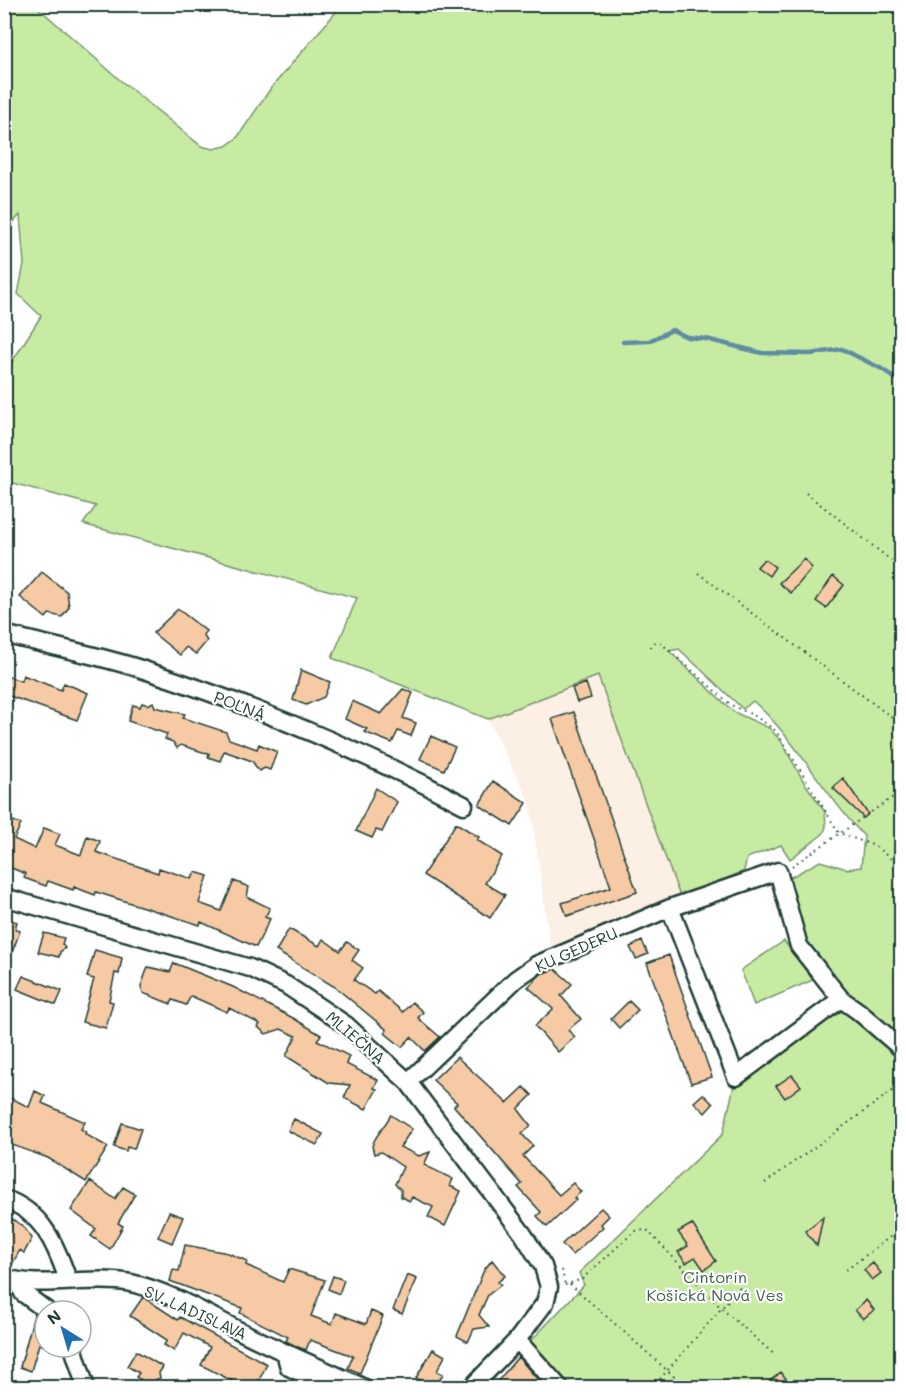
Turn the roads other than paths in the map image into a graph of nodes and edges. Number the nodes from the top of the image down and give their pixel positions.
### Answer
1 (4, 634) edge
2 (464, 805) dead end
3 (4, 897) edge
4 (670, 908) junction
5 (841, 999) junction
6 (902, 1049) edge
7 (408, 1082) junction
8 (4, 1199) edge
9 (11, 1280) edge
10 (68, 1280) junction
11 (33, 1300) edge
12 (517, 1340) junction
13 (285, 1353) junction
14 (77, 1359) edge
15 (86, 1388) edge
16 (332, 1388) edge
17 (364, 1388) edge
18 (471, 1388) edge
19 (560, 1388) edge

1 - 2 street, POĽNÁ
3 - 7 street, MLIEČNA
4 - 5 street, KU GEDERU
4 - 5 street
4 - 7 street, KU GEDERU
5 - 6 street
7 - 12 street, MLIEČNA
8 - 10 street
9 - 10 street, SV. LADISLAVA
9 - 11 street
10 - 13 street, SV. LADISLAVA
12 - 18 street
12 - 19 street
13 - 16 street, SV. LADISLAVA
13 - 17 street, SV. LADISLAVA
14 - 15 street

